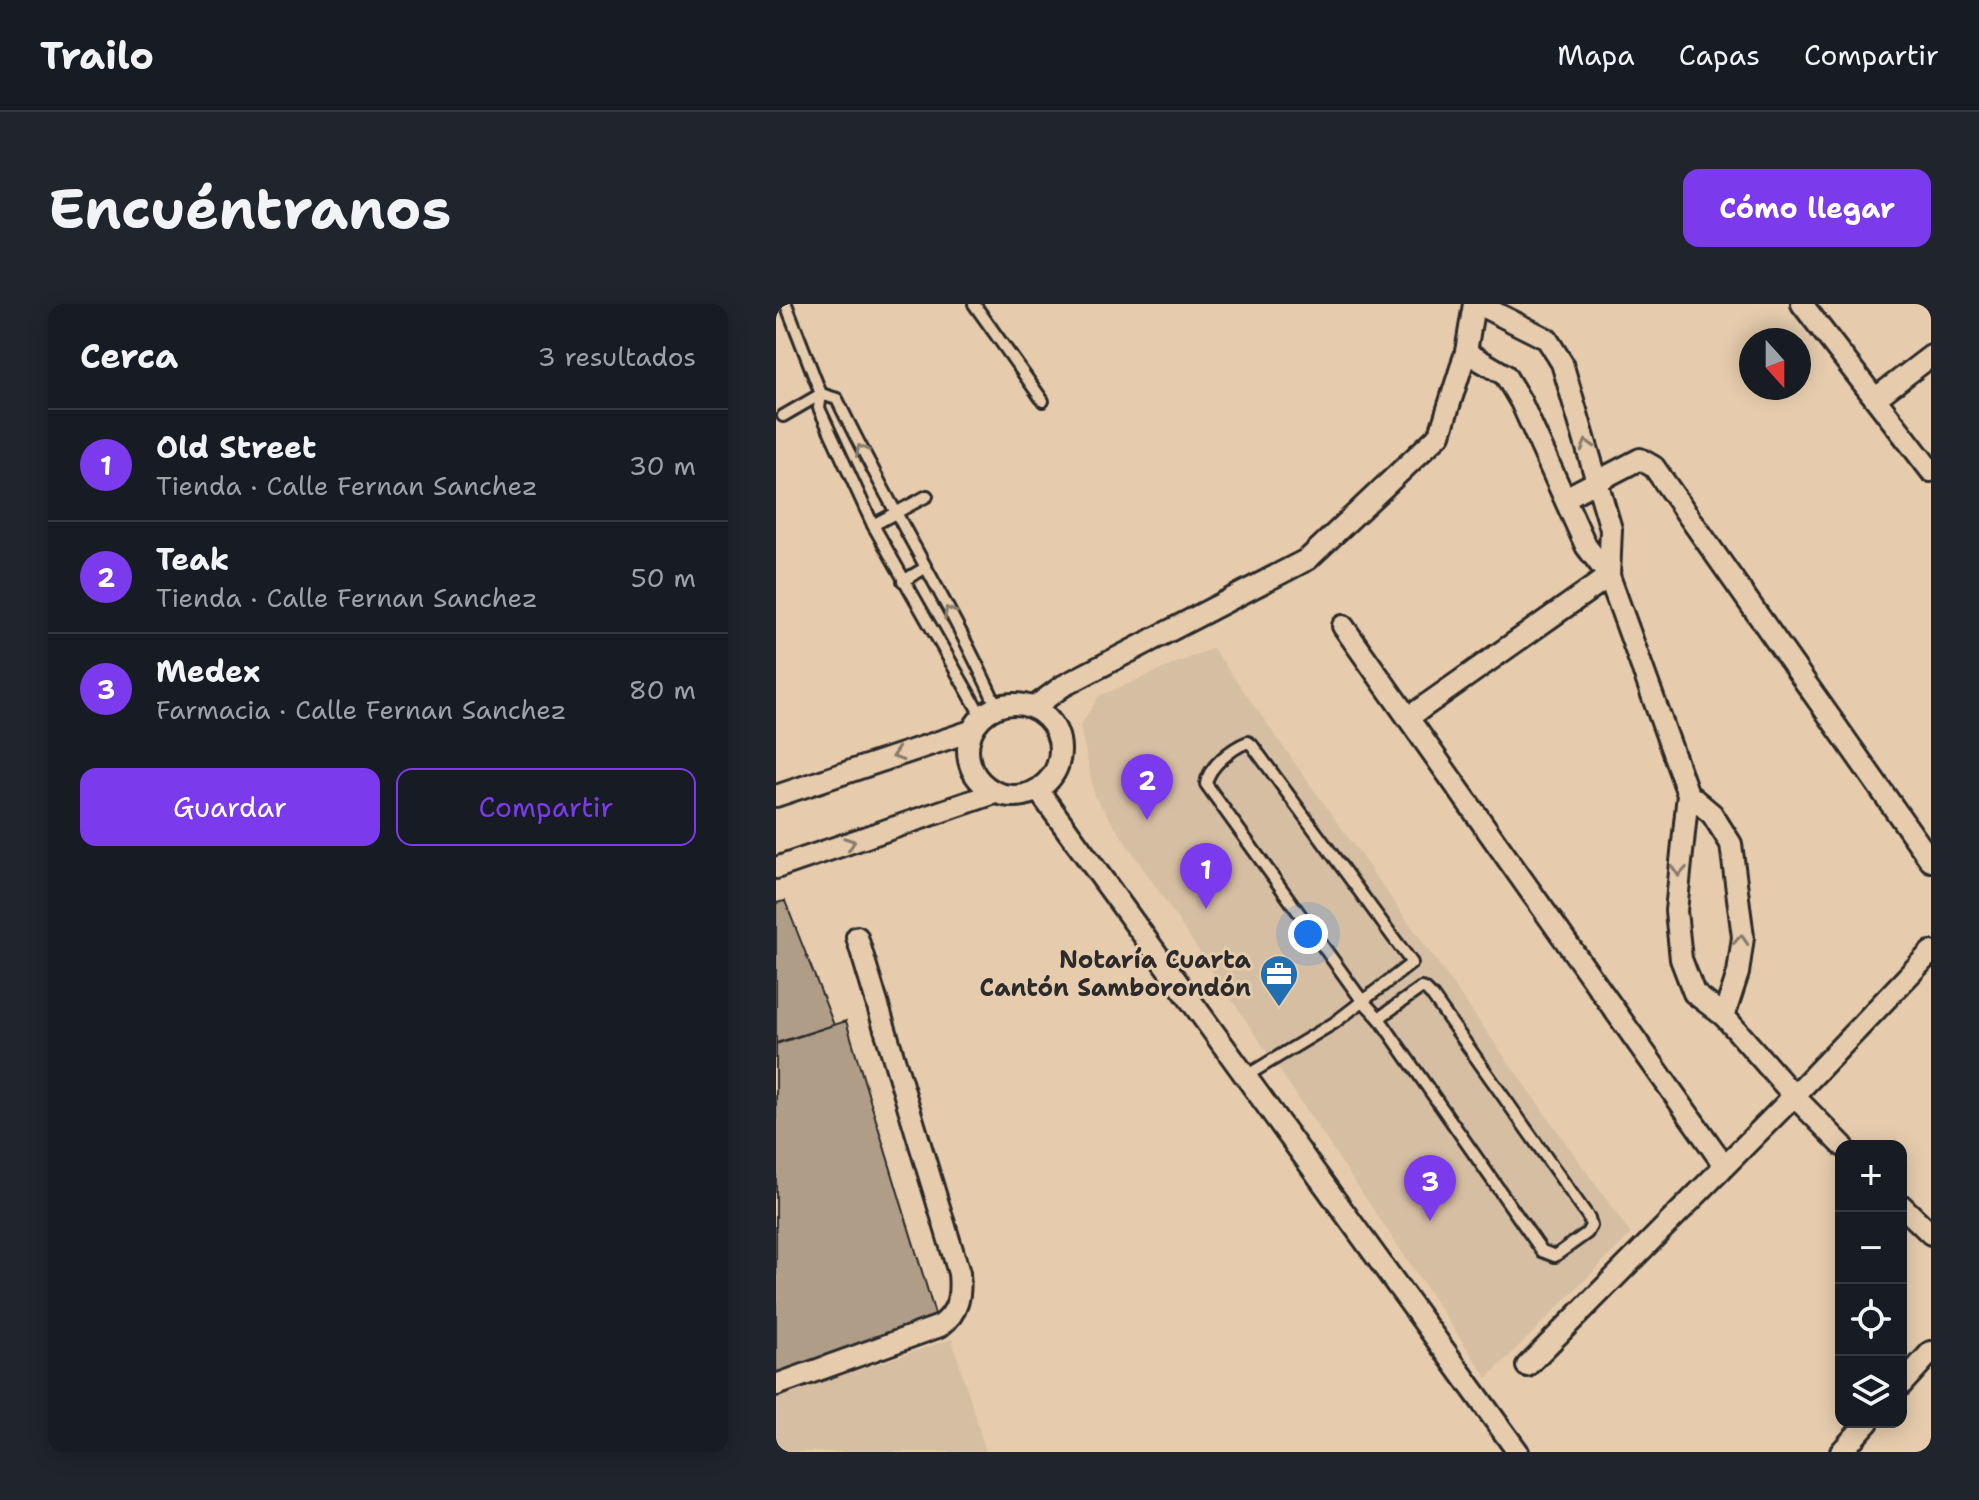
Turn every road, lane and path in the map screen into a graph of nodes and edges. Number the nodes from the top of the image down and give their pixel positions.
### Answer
1 (786, 304) edge
2 (974, 304) edge
3 (1476, 304) edge
4 (1802, 304) edge
5 (1466, 352) junction
6 (1931, 356) edge
7 (821, 394) junction
8 (1876, 398) junction
9 (1043, 401) dead end
10 (783, 416) dead end
11 (1931, 471) edge
12 (1598, 482) junction
13 (927, 496) dead end
14 (1565, 498) junction
15 (895, 514) junction
16 (873, 525) junction
17 (925, 568) junction
18 (1609, 576) junction
19 (903, 581) junction
20 (1343, 626) dead end
21 (1033, 708) junction
22 (1409, 717) junction
23 (984, 718) junction
24 (1038, 790) junction
25 (995, 793) junction
26 (1688, 794) junction
27 (776, 796) edge
28 (1931, 861) edge
29 (776, 868) edge
30 (857, 937) dead end
31 (1931, 952) edge
32 (1361, 999) junction
33 (1724, 1016) junction
34 (1379, 1018) junction
35 (1246, 1076) junction
36 (1794, 1096) junction
37 (1837, 1140) edge
38 (1724, 1165) junction
39 (1907, 1211) edge
40 (1931, 1234) edge
41 (1931, 1352) edge
42 (1527, 1366) dead end
43 (1907, 1378) edge
44 (776, 1385) edge
45 (1863, 1428) edge
46 (1518, 1452) edge
47 (1841, 1452) edge

1 - 7 lane
2 - 9 lane
3 - 5 street
12 -> 3 street
4 - 8 street
5 - 14 street
5 - 21 street
6 - 8 street
7 - 10 lane
15 -> 7 lane
7 - 16 lane
8 - 11 street
12 - 14 street
12 - 18 street
12 - 28 street
13 - 15 lane
14 - 18 street
15 - 16 lane
15 - 17 lane
16 - 19 lane
17 - 19 lane
23 -> 17 lane
18 - 22 street
18 - 26 street
19 - 23 lane
20 - 22 street
21 - 23 street
21 - 24 street
22 - 38 street
23 - 25 street
23 -> 27 street
24 - 25 street
24 - 35 street
29 -> 25 street
26 -> 33 street
33 -> 26 street
30 - 44 street
31 - 36 street
32 - 32 lane
32 - 34 lane
32 - 35 lane
33 - 36 street
34 - 34 lane
35 - 46 street
36 - 37 street
36 - 38 street
38 - 42 street
39 - 40 street
41 - 43 street
45 - 47 street

